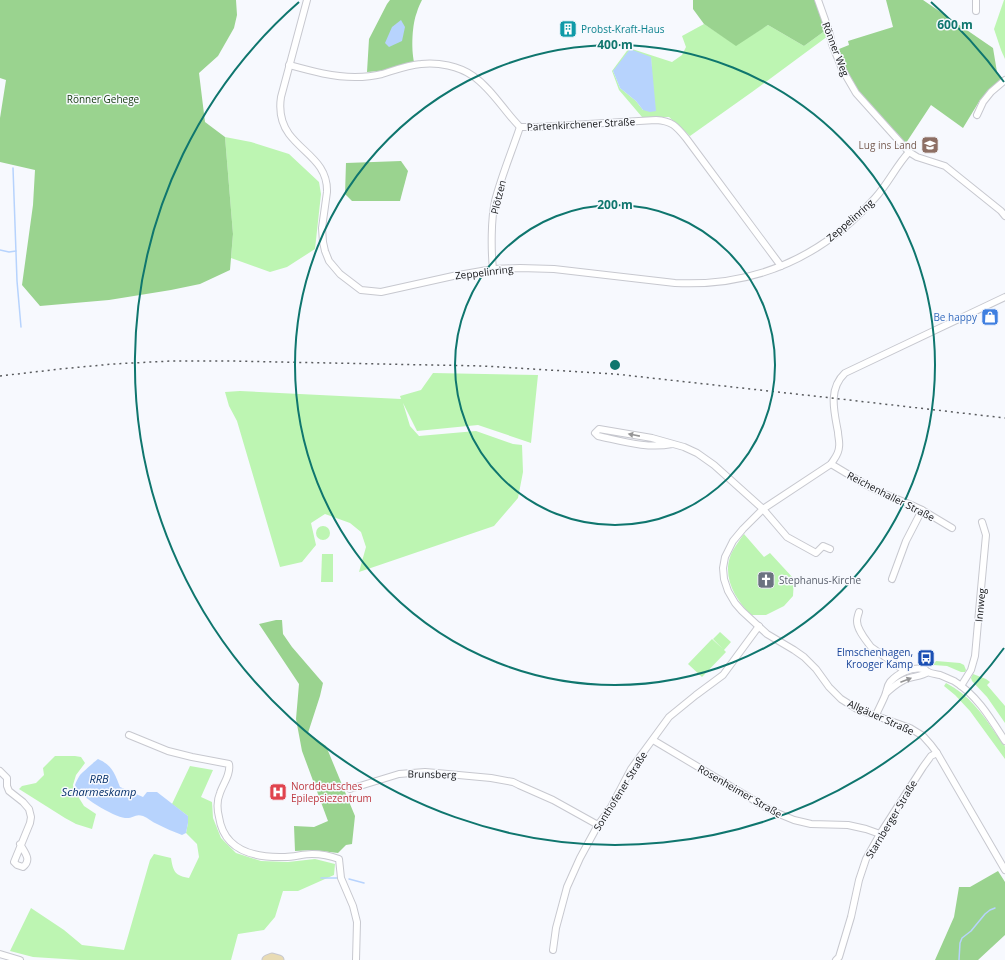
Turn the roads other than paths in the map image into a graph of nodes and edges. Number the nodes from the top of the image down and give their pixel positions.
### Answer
1 (307, 0) edge
2 (818, 0) edge
3 (976, 0) edge
4 (976, 11) dead end
5 (290, 65) junction
6 (1005, 80) edge
7 (977, 115) dead end
8 (520, 128) junction
9 (909, 152) junction
10 (1005, 216) edge
11 (781, 266) junction
12 (493, 269) junction
13 (1005, 297) edge
14 (672, 444) junction
15 (830, 464) junction
16 (763, 509) junction
17 (922, 510) junction
18 (982, 522) dead end
19 (952, 528) dead end
20 (830, 549) dead end
21 (892, 579) dead end
22 (858, 612) dead end
23 (759, 626) junction
24 (905, 671) junction
25 (928, 672) junction
26 (961, 686) junction
27 (886, 693) junction
28 (876, 715) junction
29 (129, 735) dead end
30 (652, 740) junction
31 (1005, 741) edge
32 (937, 753) junction
33 (0, 771) edge
34 (350, 789) dead end
35 (598, 825) junction
36 (880, 834) junction
37 (20, 844) dead end
38 (1005, 870) edge
39 (553, 950) dead end
40 (0, 954) edge
41 (20, 960) edge
42 (267, 960) edge
43 (279, 960) edge
44 (356, 960) edge
45 (836, 960) edge

1 - 5 street, Zeppelinring
2 - 9 street, Rönner Weg
3 - 4 street
5 - 8 street, Partenkirchener Straße
5 - 12 street, Zeppelinring
6 - 7 street
8 - 11 street, Partenkirchener Straße
8 - 12 street, Plötzen
9 - 10 street, Rönner Weg
9 - 11 street, Zeppelinring
11 - 12 street, Zeppelinring
13 - 15 street
14 -> 14 street
14 - 16 street
15 - 16 street
15 - 17 street, Reichenhaller Straße
16 - 20 street
16 - 23 street
17 - 19 street, Reichenhaller Straße
17 - 21 street
18 - 26 street, Innweg
22 - 24 street
23 - 28 street, Allgäuer Straße
23 - 30 street, Sonthofener Straße
24 - 25 street
24 - 27 street
25 - 26 street
27 -> 25 street
26 - 31 street
27 - 28 street
28 - 32 street, Allgäuer Straße
29 - 44 street
30 - 35 street, Sonthofener Straße
30 - 36 street, Rosenheimer Straße
32 - 36 street, Starnberger Straße
32 - 38 street, Allgäuer Straße
33 - 37 street
34 - 35 street, Brunsberg
35 - 39 street, Sonthofener Straße
36 - 45 street, Starnberger Straße
40 - 41 street
42 - 43 main road

